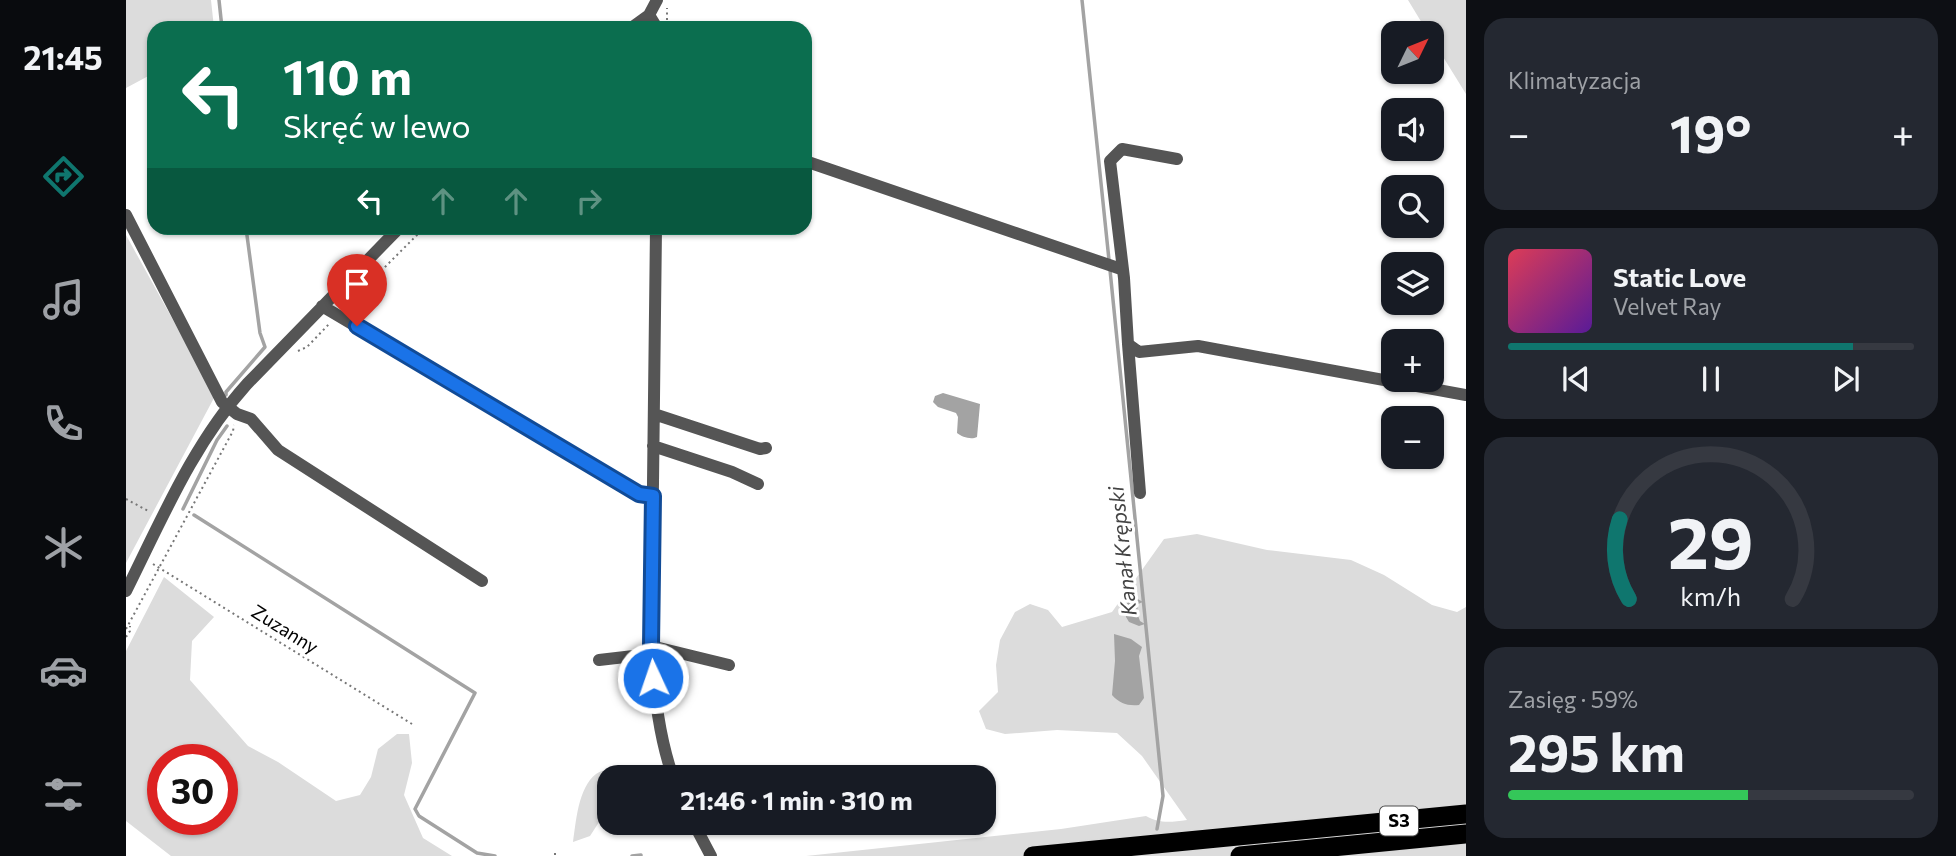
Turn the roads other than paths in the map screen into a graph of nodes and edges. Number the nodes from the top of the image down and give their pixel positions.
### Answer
1 (657, 0) edge
2 (649, 15) junction
3 (641, 21) edge
4 (653, 21) edge
5 (1177, 159) dead end
6 (812, 163) edge
7 (126, 215) edge
8 (392, 235) edge
9 (656, 235) edge
10 (1121, 268) junction
11 (322, 306) junction
12 (1128, 344) junction
13 (1466, 395) edge
14 (227, 407) junction
15 (654, 414) junction
16 (653, 446) junction
17 (766, 448) dead end
18 (758, 484) dead end
19 (1140, 493) dead end
20 (653, 496) junction
21 (482, 581) dead end
22 (126, 591) edge
23 (651, 650) junction
24 (598, 660) dead end
25 (729, 665) dead end
26 (669, 765) edge
27 (1466, 814) edge
28 (1466, 834) edge
29 (700, 835) edge
30 (711, 856) edge
31 (1033, 856) edge
32 (1240, 856) edge

1 - 2 street
2 - 3 street
2 - 4 street
5 - 10 street
6 - 10 street
7 - 14 street
8 - 11 street
9 - 15 street
10 - 12 street
11 - 14 street
11 - 20 street
12 - 13 street
12 - 19 street
14 - 21 street
14 - 22 street
15 - 16 street
15 - 17 street
16 - 18 street
16 - 20 street
20 - 23 street
23 - 24 street
23 - 25 street
23 - 26 street
27 - 31 highway, S3
28 - 32 highway, S3
29 - 30 street

